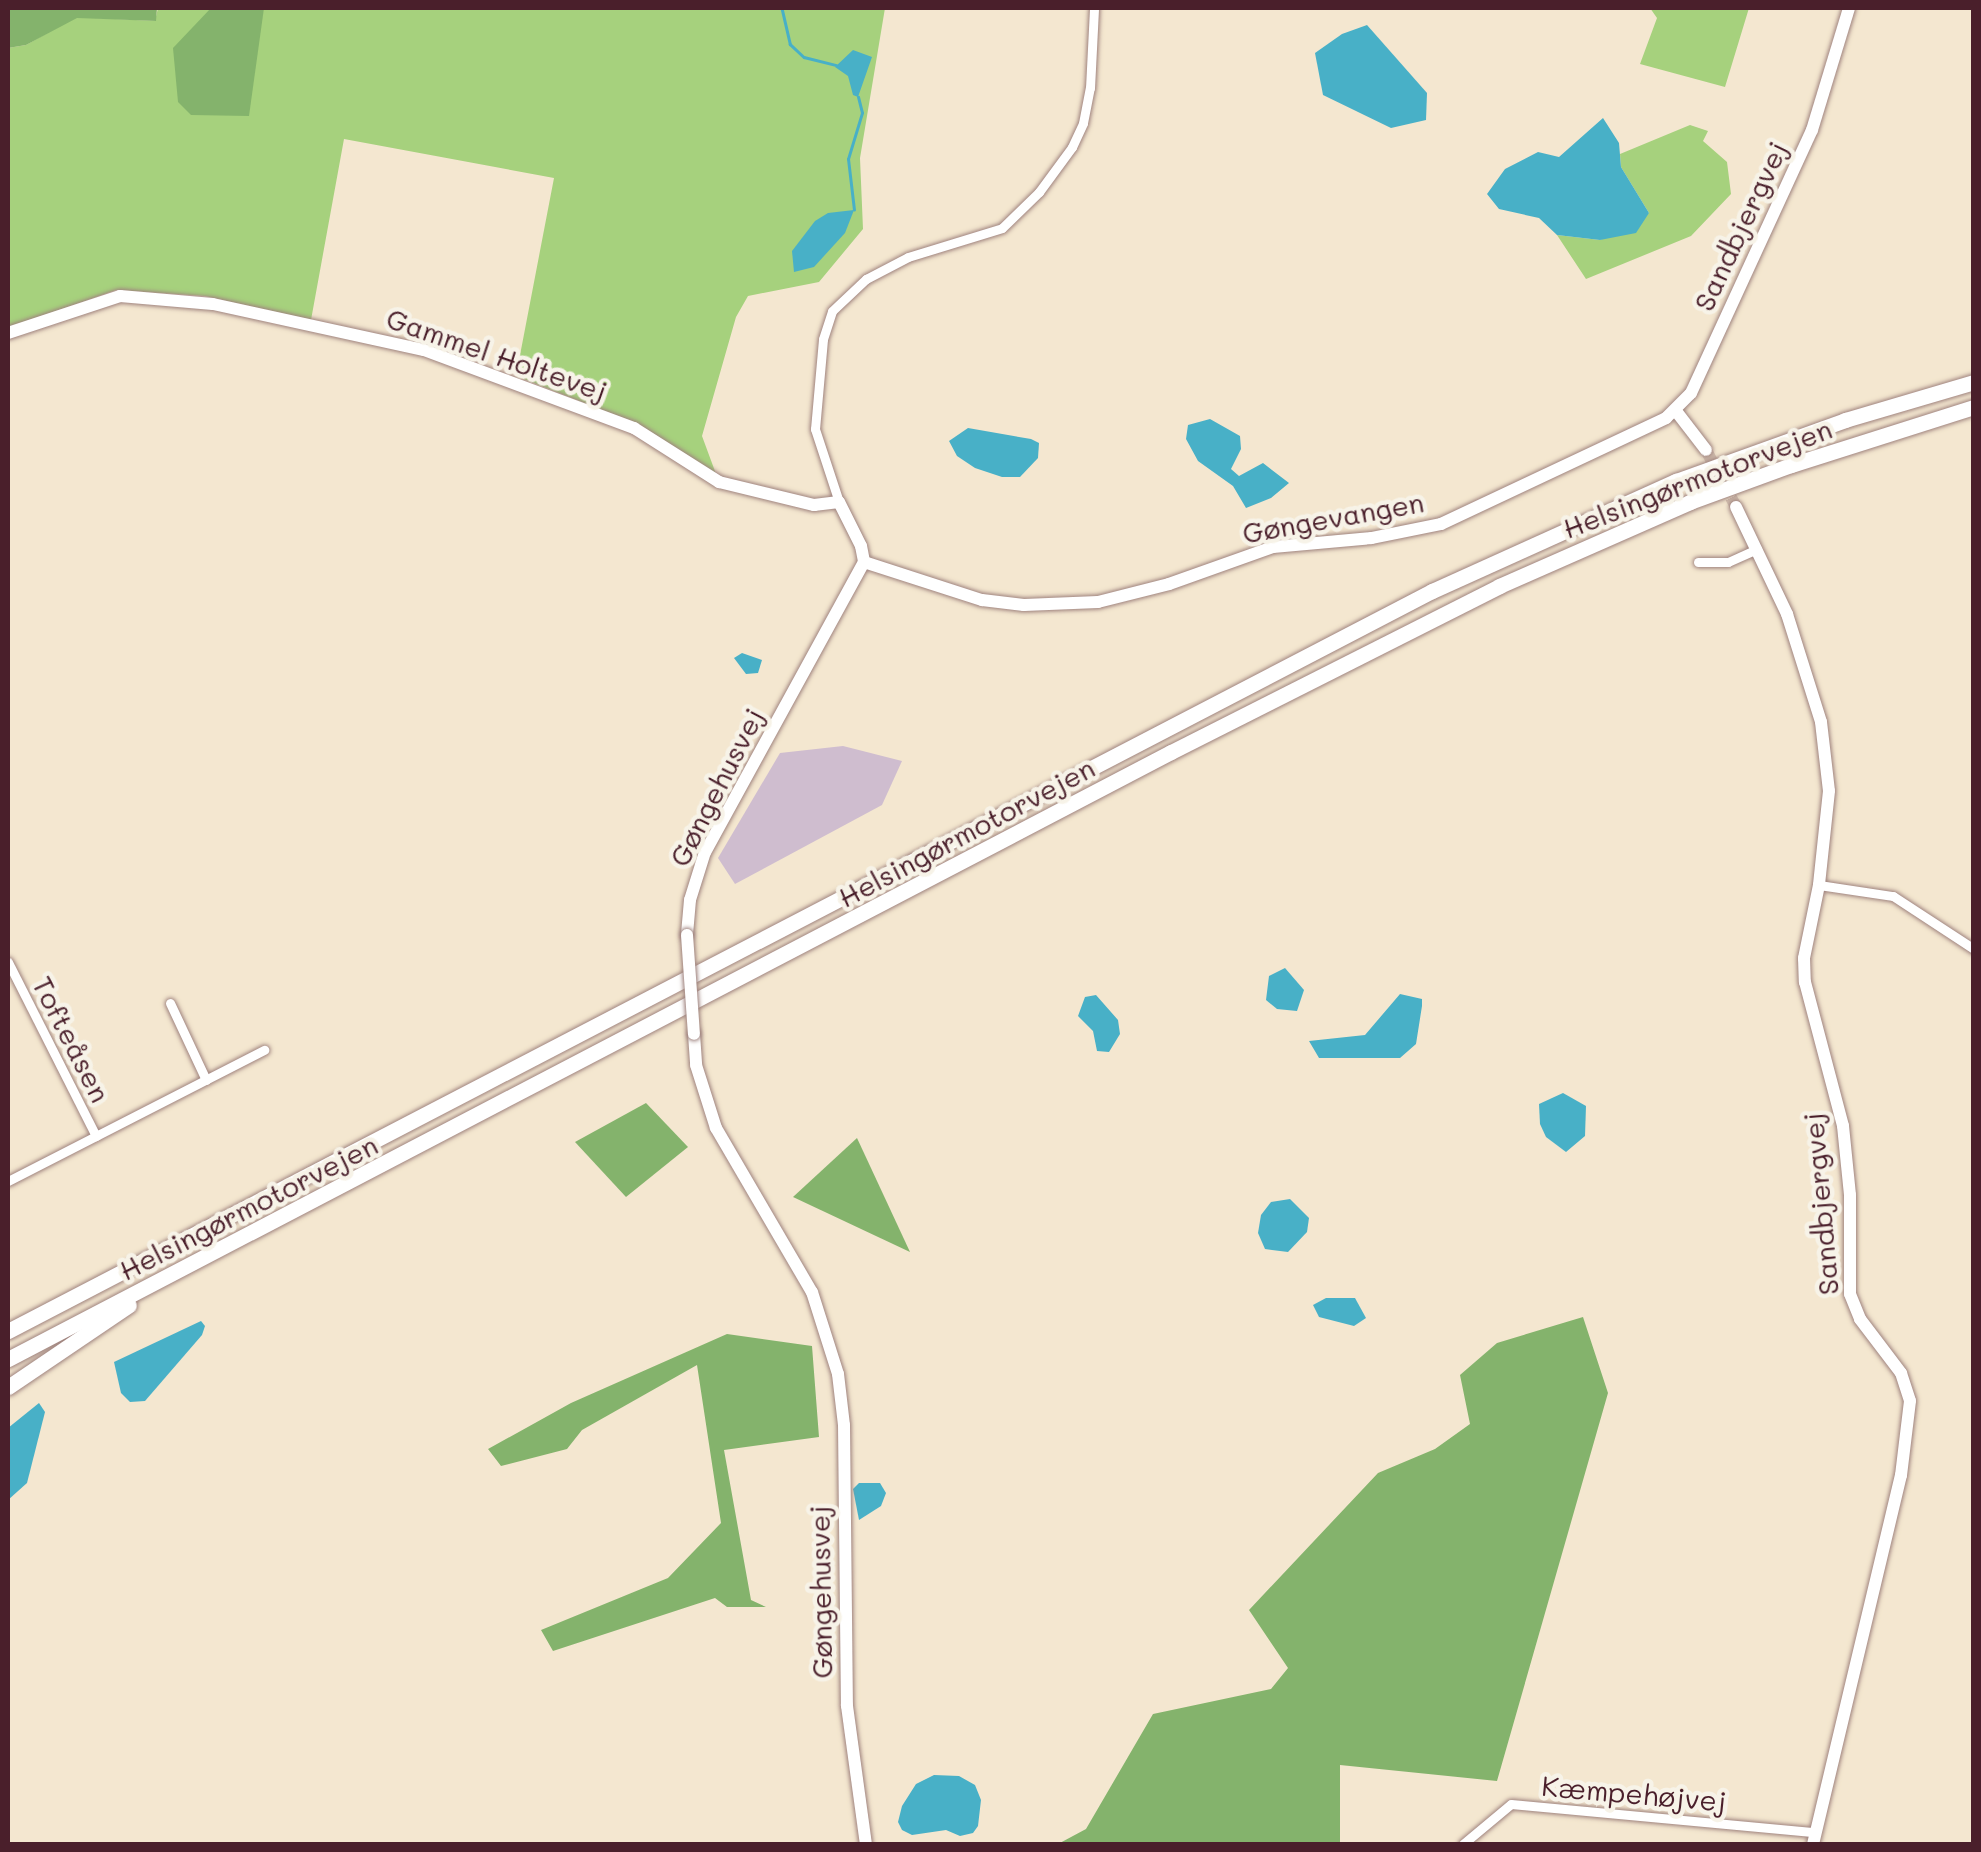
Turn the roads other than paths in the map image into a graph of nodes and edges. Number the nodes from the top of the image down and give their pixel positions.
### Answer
1 (1094, 8) edge
2 (1849, 8) edge
3 (8, 333) edge
4 (1973, 382) edge
5 (1974, 407) edge
6 (1676, 411) junction
7 (1706, 450) tunnel mouth
8 (839, 502) junction
9 (1736, 507) tunnel mouth
10 (1757, 550) junction
11 (864, 562) junction
12 (1698, 562) dead end
13 (1819, 885) junction
14 (1974, 948) edge
15 (8, 963) edge
16 (170, 1003) dead end
17 (264, 1050) dead end
18 (206, 1080) junction
19 (96, 1136) junction
20 (8, 1182) edge
21 (170, 1278) junction
22 (8, 1331) edge
23 (8, 1359) edge
24 (8, 1387) edge
25 (1814, 1838) edge
26 (866, 1844) edge
27 (1463, 1844) edge

1 - 8 street
2 - 6 street, Sandbjergvej
3 - 8 street, Gammel Holtevej
4 - 22 highway, Helsingørmotorvejen
5 - 21 highway, Helsingørmotorvejen
6 - 7 street
6 - 11 street, Gøngevangen
8 - 11 street
9 - 10 street, Sandbjergvej
10 - 12 street
10 - 13 street, Sandbjergvej
11 - 26 street, Gøngehusvej, bridge
13 - 14 street
13 - 25 street, Sandbjergvej
15 - 19 street, Tofteåsen
16 - 18 street
17 - 18 street
18 - 19 street
19 - 20 street
21 - 23 highway, Helsingørmotorvejen
21 - 24 highway
25 - 27 street, Kæmpehøjvej

